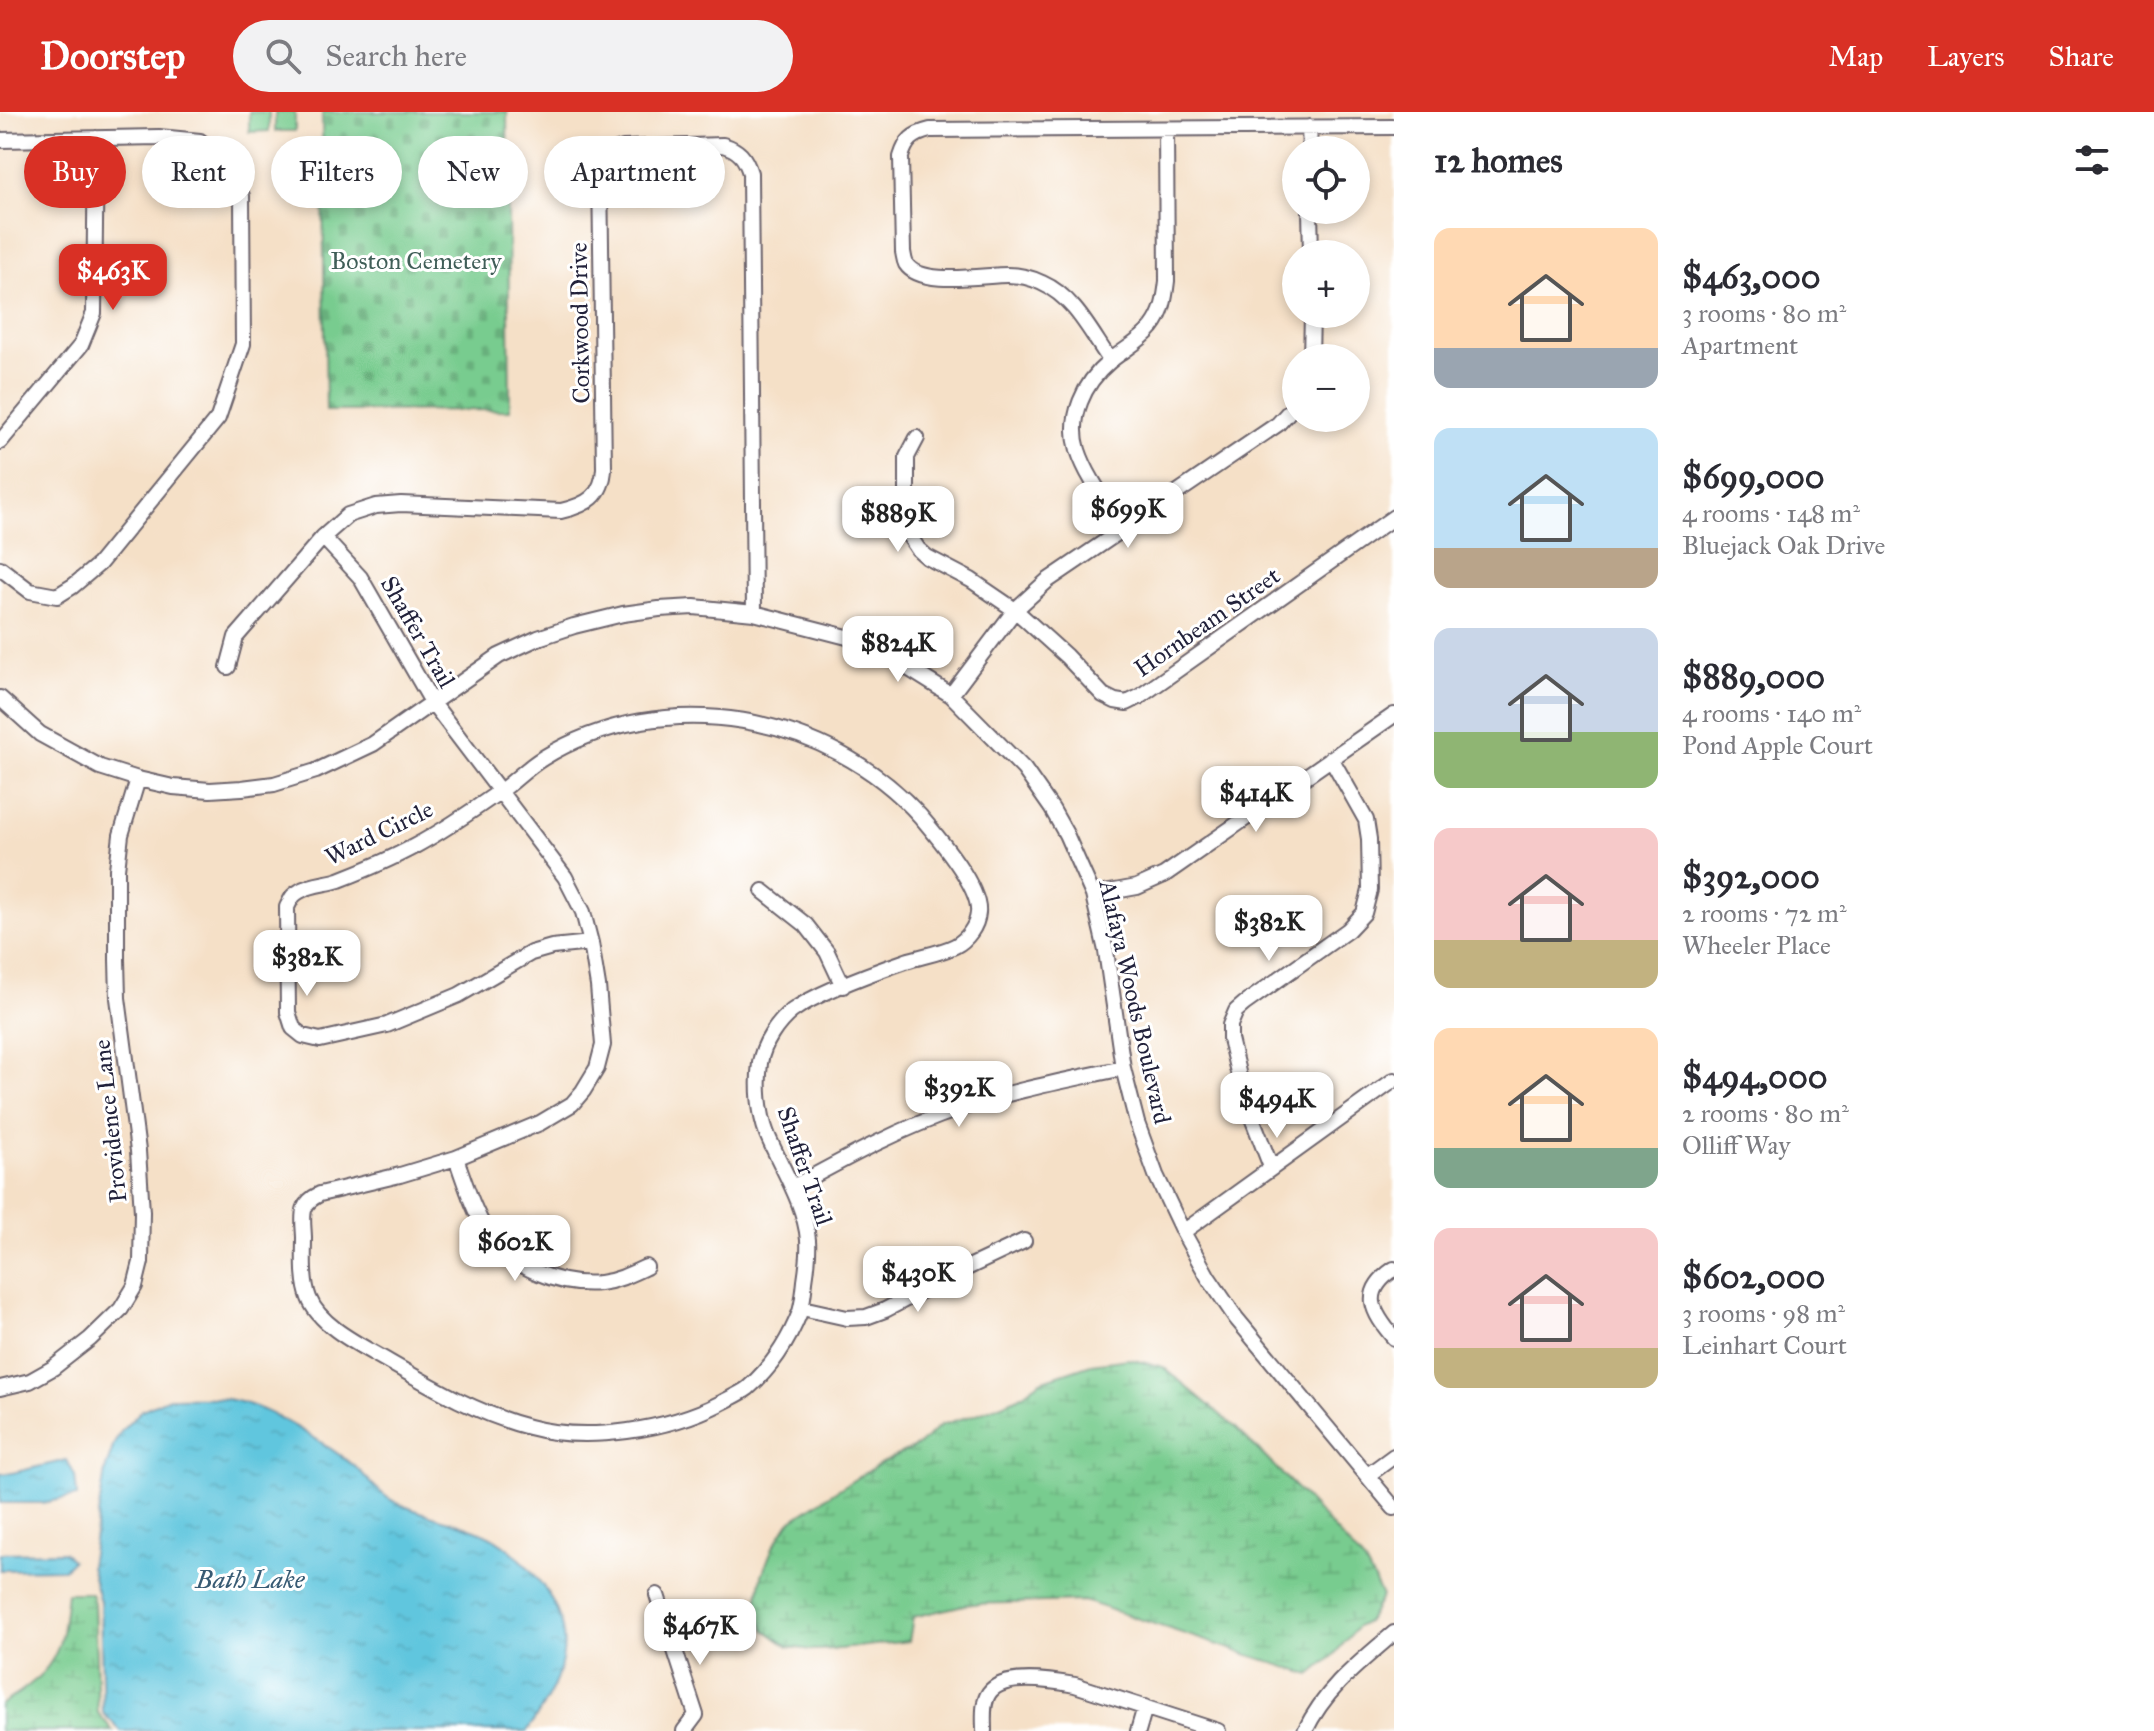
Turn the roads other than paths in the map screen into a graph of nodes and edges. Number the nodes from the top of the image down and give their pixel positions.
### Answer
1 (1309, 127) junction
2 (1394, 127) edge
3 (1166, 129) junction
4 (1309, 136) edge
5 (126, 138) edge
6 (0, 140) edge
7 (24, 140) edge
8 (95, 208) edge
9 (1110, 360) junction
10 (1282, 420) edge
11 (917, 438) dead end
12 (0, 442) edge
13 (1394, 517) edge
14 (1124, 530) junction
15 (323, 537) junction
16 (0, 568) edge
17 (1015, 610) junction
18 (754, 613) junction
19 (228, 667) dead end
20 (951, 695) junction
21 (0, 698) edge
22 (432, 702) junction
23 (1394, 715) edge
24 (1331, 758) junction
25 (138, 779) junction
26 (501, 791) junction
27 (763, 891) dead end
28 (1093, 895) junction
29 (591, 943) junction
30 (843, 986) junction
31 (1123, 1068) junction
32 (1394, 1080) edge
33 (456, 1158) junction
34 (1271, 1167) junction
35 (793, 1187) junction
36 (1183, 1232) junction
37 (1024, 1241) dead end
38 (646, 1267) dead end
39 (1394, 1269) edge
40 (802, 1308) junction
41 (1394, 1338) edge
42 (0, 1388) edge
43 (1394, 1456) edge
44 (1368, 1475) junction
45 (1394, 1508) edge
46 (657, 1595) dead end
47 (1394, 1633) edge
48 (1145, 1707) junction
49 (684, 1731) edge
50 (984, 1731) edge
51 (1138, 1731) edge
52 (1218, 1731) edge
53 (1305, 1731) edge

1 - 2 street
1 - 3 street
1 - 4 street
3 - 9 street
3 - 9 street
5 - 16 street
6 - 7 street
8 - 12 street
9 - 14 street
10 - 14 street
11 - 17 street
13 - 17 street, Hornbeam Street
14 - 17 street
15 - 18 street, Corkwood Drive
15 - 19 street, Corkwood Drive
15 - 22 street, Shaffer Trail
17 - 20 street
18 - 20 street, Alafaya Woods Boulevard
18 - 22 street, Alafaya Woods Boulevard
20 - 28 street, Alafaya Woods Boulevard
21 - 25 street, Alafaya Woods Boulevard
22 - 25 street, Alafaya Woods Boulevard
22 - 26 street, Shaffer Trail
23 - 24 street
24 - 28 street
24 - 34 street
25 - 42 street, Providence Lane
26 - 29 street, Shaffer Trail
26 - 29 street, Ward Circle
26 - 30 street, Shaffer Trail
27 - 30 street
28 - 31 street, Alafaya Woods Boulevard
29 - 33 street, Shaffer Trail
30 - 35 street, Shaffer Trail
31 - 35 street
31 - 36 street, Alafaya Woods Boulevard
32 - 34 street
33 - 38 street
33 - 40 street, Shaffer Trail
34 - 36 street
35 - 40 street, Shaffer Trail
36 - 44 street, Alafaya Woods Boulevard
37 - 40 street
39 - 41 street
43 - 44 street
44 - 45 street, Alafaya Woods Boulevard
46 - 49 street
47 - 53 street
48 - 50 street
48 - 51 street
48 - 52 street

